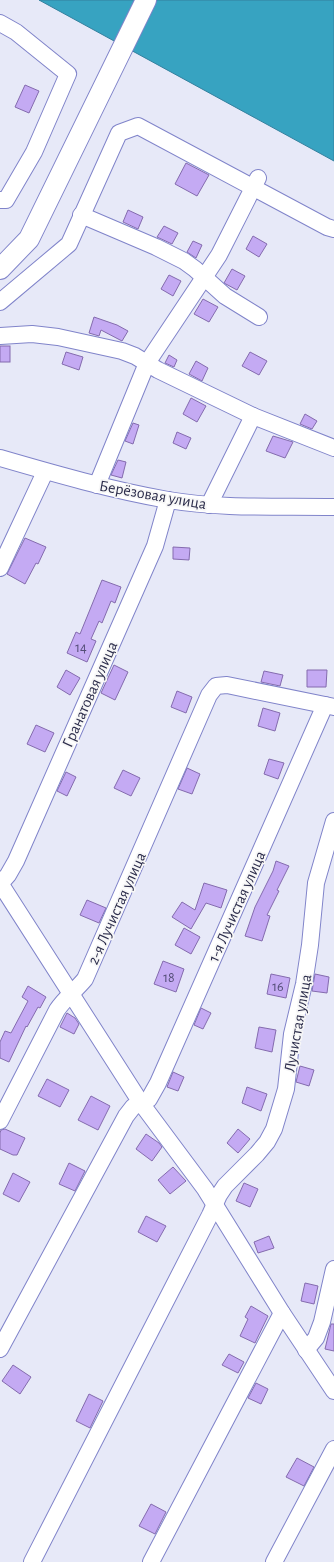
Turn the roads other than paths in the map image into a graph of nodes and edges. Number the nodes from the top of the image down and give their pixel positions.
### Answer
1 (146, 0) edge
2 (0, 23) edge
3 (256, 183) junction
4 (0, 200) edge
5 (81, 215) junction
6 (334, 229) edge
7 (0, 269) edge
8 (205, 278) junction
9 (0, 302) edge
10 (259, 317) dead end
11 (0, 336) edge
12 (147, 363) junction
13 (252, 416) junction
14 (334, 448) edge
15 (0, 458) edge
16 (45, 472) junction
17 (97, 485) junction
18 (168, 500) junction
19 (209, 504) junction
20 (334, 507) edge
21 (0, 568) edge
22 (330, 706) edge
23 (334, 821) edge
24 (0, 883) edge
25 (71, 993) junction
26 (142, 1103) junction
27 (0, 1121) edge
28 (214, 1205) junction
29 (334, 1269) edge
30 (282, 1313) junction
31 (0, 1349) edge
32 (306, 1350) junction
33 (334, 1391) edge
34 (334, 1449) edge
35 (32, 1562) edge
36 (151, 1562) edge
37 (274, 1562) edge

1 - 7 main road
2 - 4 street
3 - 5 street
3 - 6 street
3 - 8 street
5 - 8 street
5 - 9 street
8 - 10 street
8 - 12 street
11 - 12 street
12 - 13 street
12 - 17 street
13 - 14 street
13 - 19 street
15 - 16 street, Берёзовая улица
16 - 17 street, Берёзовая улица
16 - 21 street
17 - 18 street, Берёзовая улица
18 - 19 street, Берёзовая улица
18 - 24 street, Гранатовая улица
19 - 20 street, Берёзовая улица
22 - 25 street, 2-я Лучистая улица
22 - 26 street, 1-я Лучистая улица
23 - 28 street, Лучистая улица
24 - 25 street
25 - 26 street
25 - 27 street, 2-я Лучистая улица
26 - 28 street
26 - 31 street, 1-я Лучистая улица
28 - 30 street
28 - 35 street, Лучистая улица
29 - 32 street
30 - 32 street
30 - 36 street
32 - 33 street
34 - 37 street

